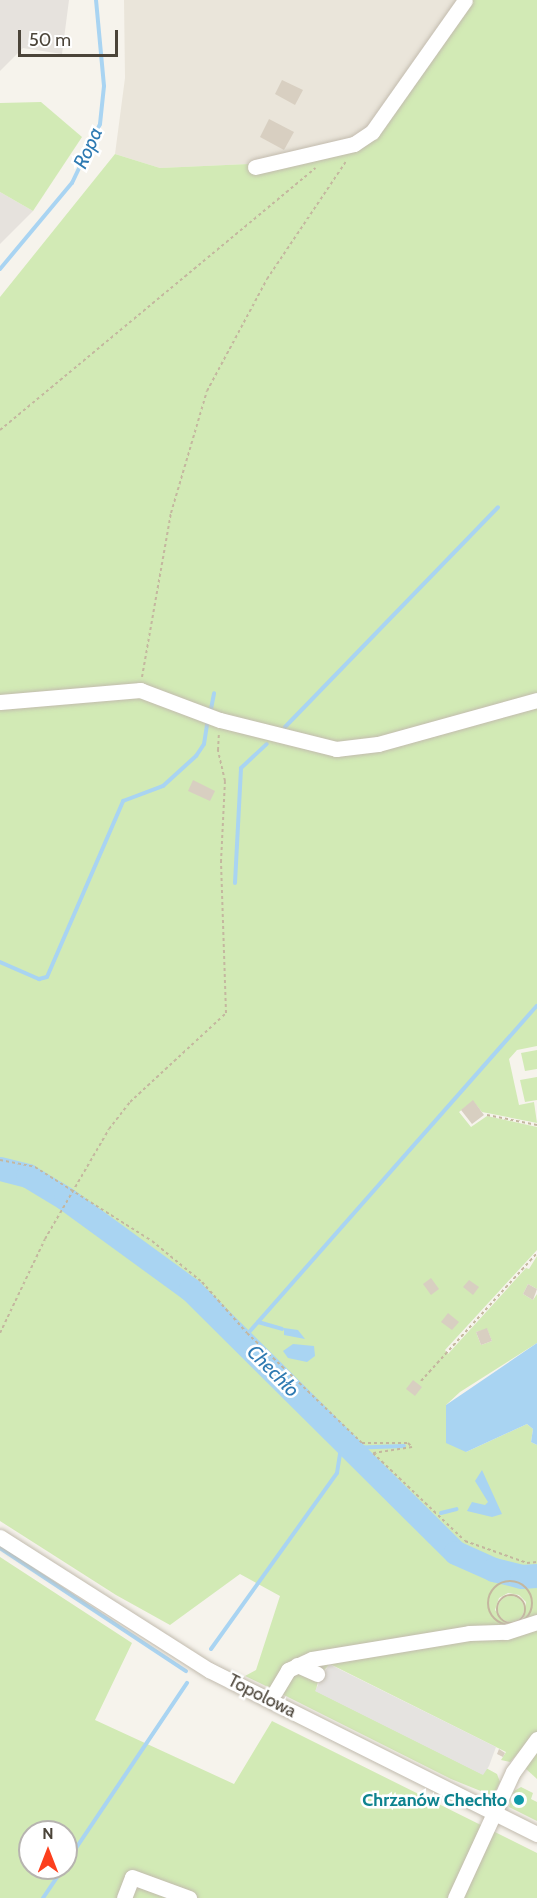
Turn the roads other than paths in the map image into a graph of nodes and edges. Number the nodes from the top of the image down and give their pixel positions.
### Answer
1 (465, 0) edge
2 (255, 167) dead end
3 (537, 700) edge
4 (0, 702) edge
5 (0, 1537) edge
6 (530, 1623) edge
7 (297, 1665) junction
8 (317, 1674) dead end
9 (275, 1692) dead end
10 (537, 1739) edge
11 (495, 1813) junction
12 (537, 1834) edge
13 (124, 1898) edge
14 (189, 1898) edge
15 (455, 1898) edge

1 - 2 street
3 - 4 street
5 - 11 street, Topolowa
6 - 7 street
7 - 8 street
7 - 9 street
10 - 11 street
11 - 12 street, Topolowa
11 - 15 street
13 - 14 street

